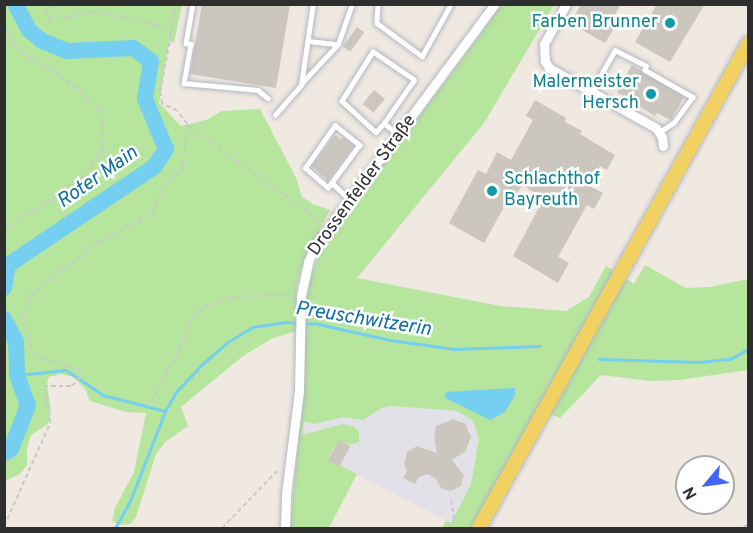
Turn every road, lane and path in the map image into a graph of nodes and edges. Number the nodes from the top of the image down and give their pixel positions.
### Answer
1 (58, 4) edge
2 (176, 4) edge
3 (193, 4) edge
4 (313, 4) edge
5 (352, 4) edge
6 (378, 4) edge
7 (451, 4) edge
8 (566, 4) edge
9 (491, 6) edge
10 (4, 28) edge
11 (170, 38) junction
12 (308, 41) junction
13 (338, 44) junction
14 (748, 44) edge
15 (300, 85) junction
16 (591, 92) junction
17 (268, 98) dead end
18 (275, 115) dead end
19 (384, 123) junction
20 (187, 124) junction
21 (660, 132) junction
22 (399, 135) junction
23 (663, 146) dead end
24 (332, 183) junction
25 (350, 200) junction
26 (329, 227) junction
27 (4, 230) edge
28 (301, 299) junction
29 (151, 402) dead end
30 (291, 462) junction
31 (451, 500) dead end
32 (748, 523) edge
33 (4, 526) edge
34 (222, 528) edge
35 (285, 528) edge
36 (448, 528) edge
37 (480, 528) edge
38 (743, 528) edge

1 - 11 path
2 - 11 path
3 - 17 lane
4 - 12 lane
5 - 13 lane
6 - 7 lane
8 - 16 street
9 - 22 street, Drossenfelder Straße
10 - 27 path
11 - 20 path
12 - 13 lane
12 - 15 lane
13 - 15 lane
14 - 37 main road
15 - 18 lane
16 - 21 street
16 - 21 lane
19 - 19 lane
19 - 22 lane
20 - 26 path
20 - 33 path
21 - 23 street
22 - 25 street, Drossenfelder Straße
24 - 24 lane
24 - 25 lane
25 - 26 street, Drossenfelder Straße
26 - 28 street, Drossenfelder Straße
28 - 29 path
28 - 30 street, Drossenfelder Straße
30 - 34 path
30 - 35 street, Drossenfelder Straße
31 - 36 path
32 - 38 path

